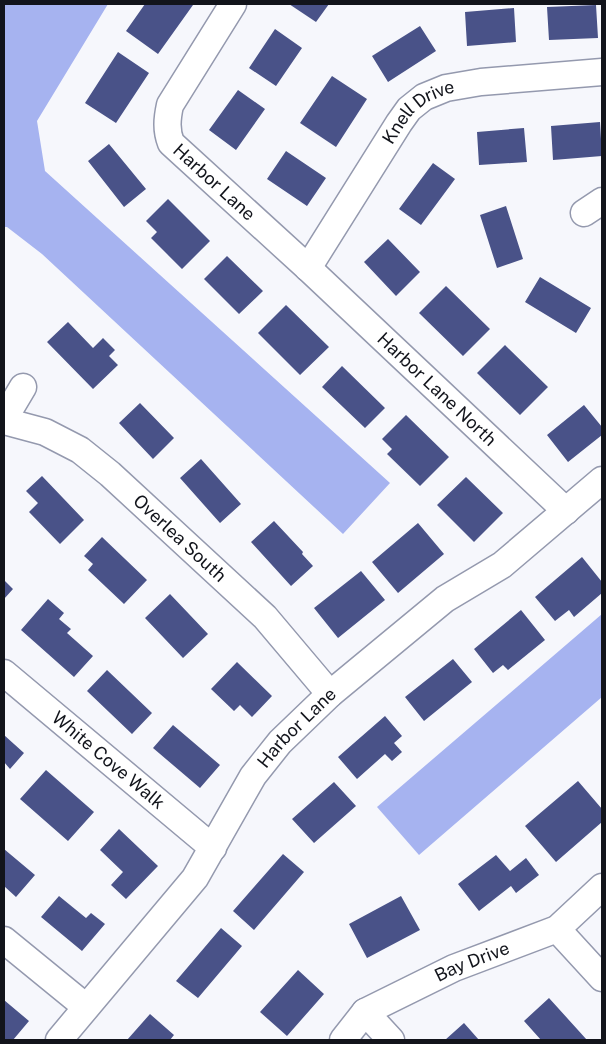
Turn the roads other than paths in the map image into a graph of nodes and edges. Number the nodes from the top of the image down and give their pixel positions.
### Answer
1 (232, 4) edge
2 (602, 72) edge
3 (308, 268) junction
4 (22, 387) dead end
5 (4, 420) edge
6 (602, 480) edge
7 (566, 511) junction
8 (4, 673) edge
9 (330, 694) junction
10 (213, 848) junction
11 (602, 887) edge
12 (557, 929) junction
13 (4, 940) edge
14 (602, 978) edge
15 (86, 1008) junction
16 (365, 1012) junction
17 (59, 1040) edge
18 (343, 1040) edge
19 (391, 1040) edge

1 - 3 street, Harbor Lane
2 - 3 street, Knell Drive
3 - 7 street, Harbor Lane North
4 - 5 street
5 - 9 street, Overlea South
6 - 7 street, Harbor Lane
7 - 9 street, Harbor Lane
8 - 10 street, White Cove Walk
9 - 10 street, Harbor Lane
10 - 15 street, Harbor Lane
11 - 12 street, Bay Drive
12 - 14 street
12 - 16 street, Bay Drive
13 - 15 street
15 - 17 street, Harbor Lane
16 - 18 street, Bay Drive
16 - 19 street

